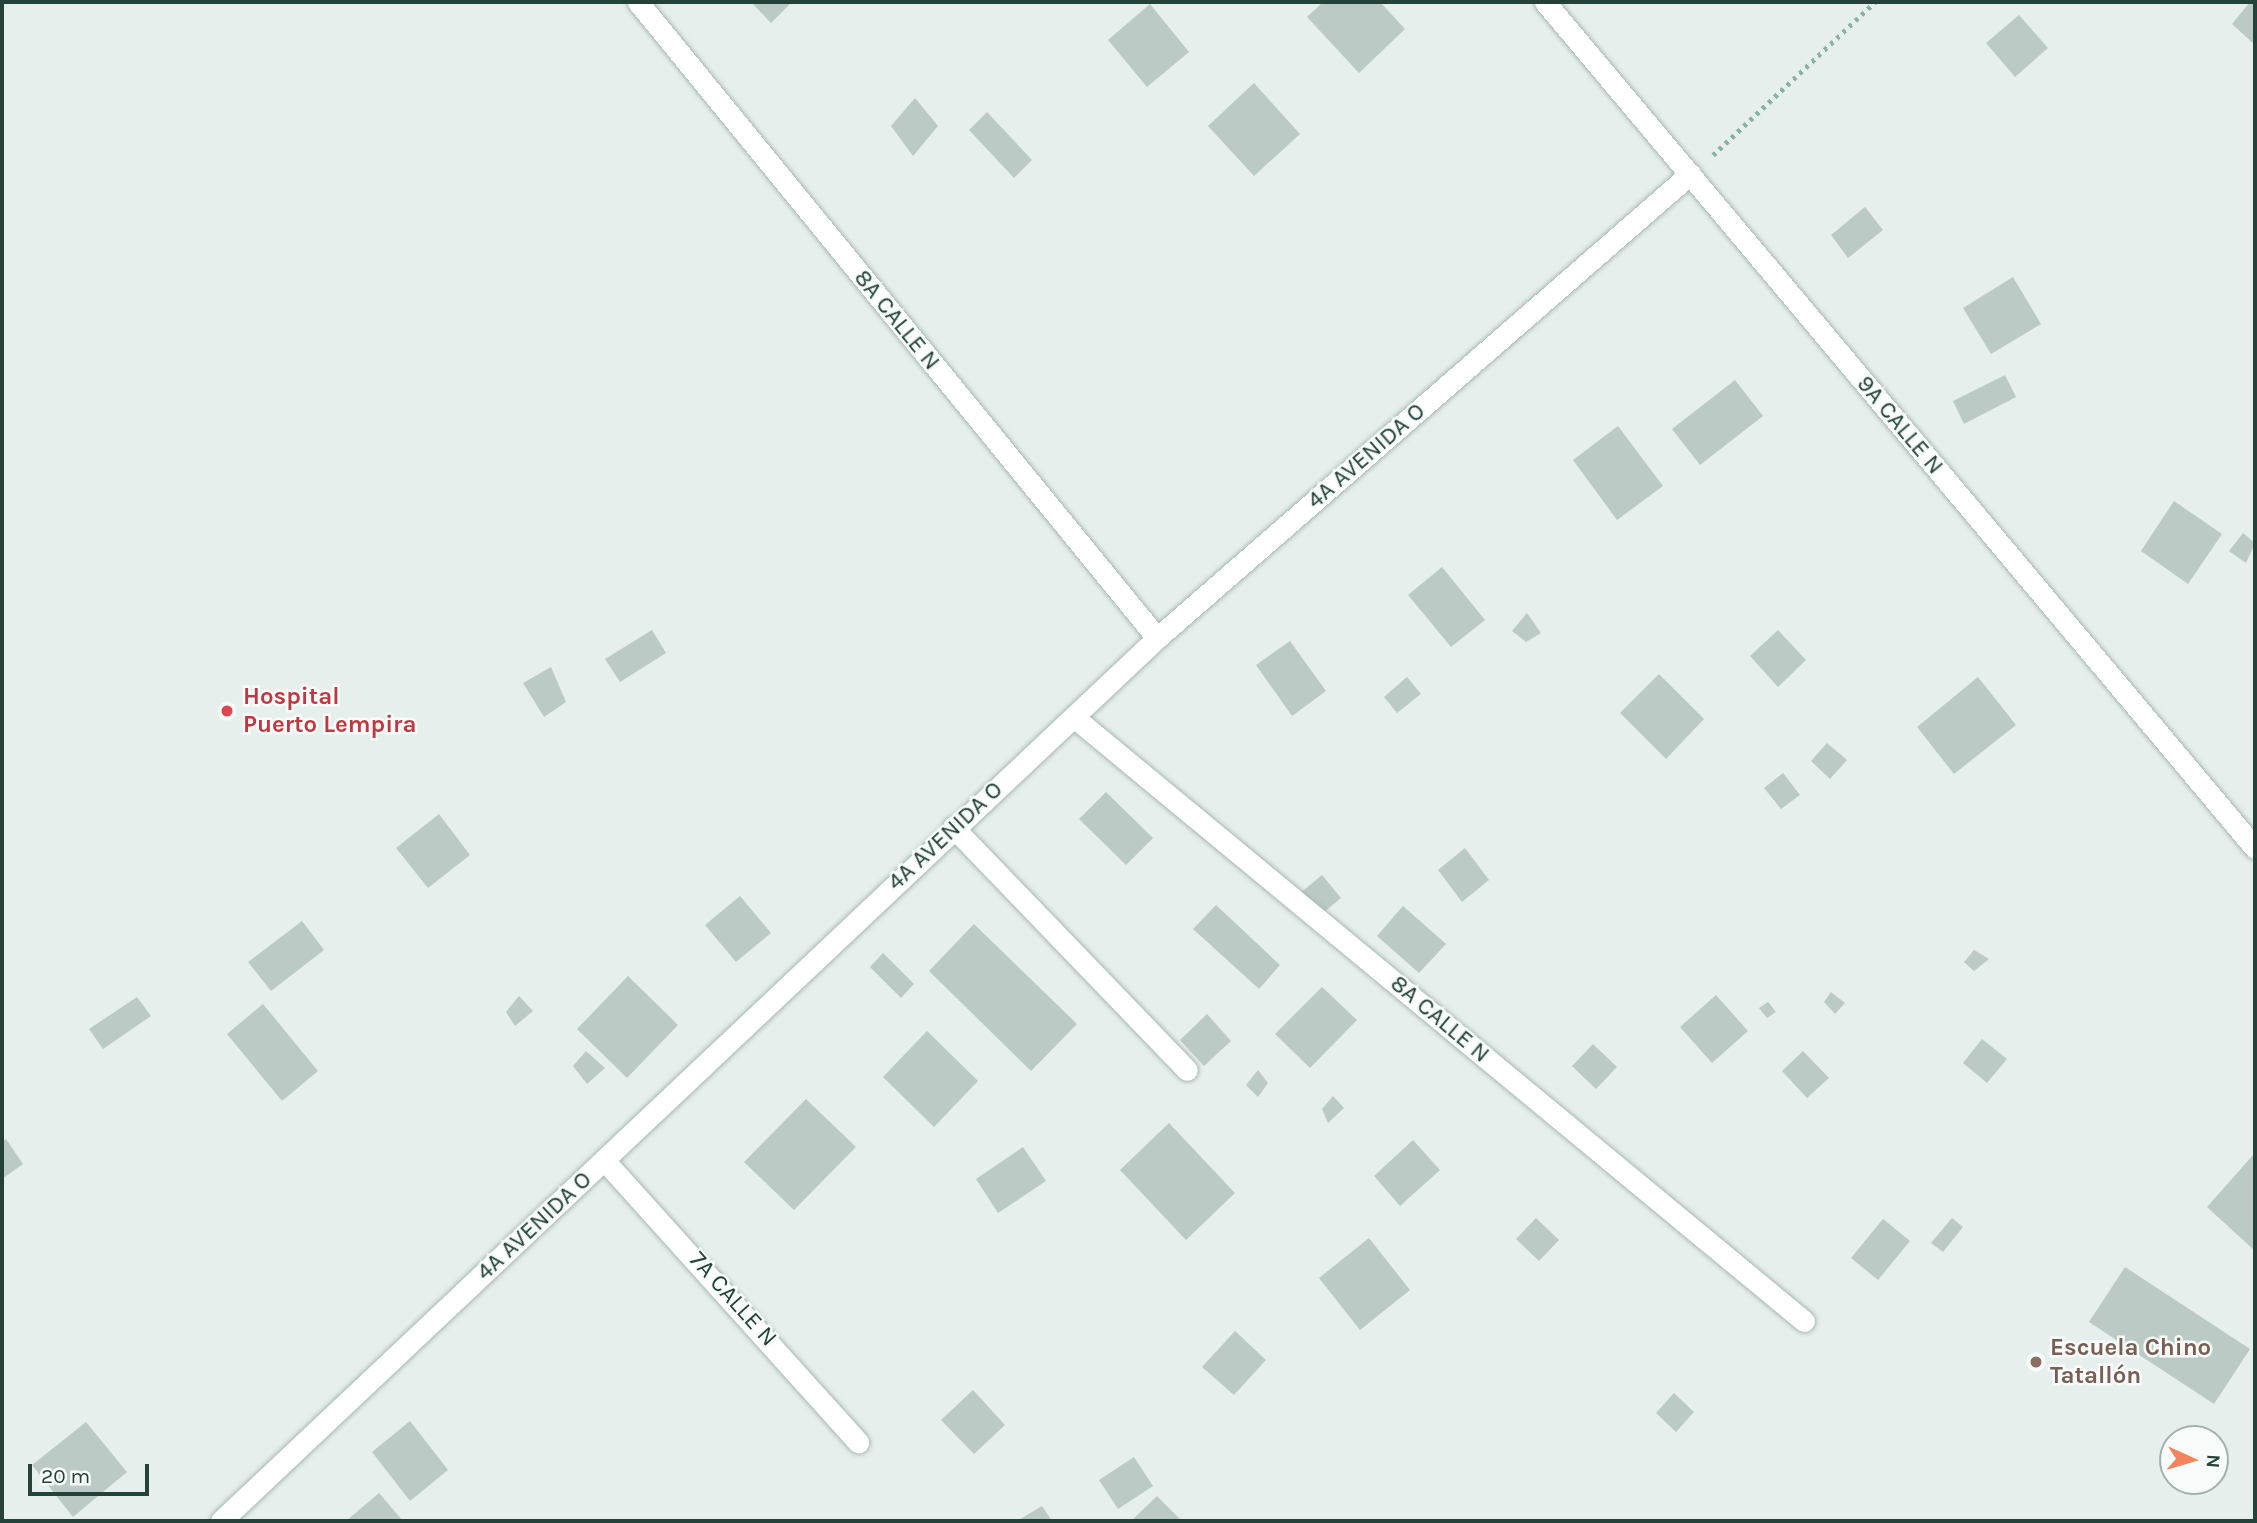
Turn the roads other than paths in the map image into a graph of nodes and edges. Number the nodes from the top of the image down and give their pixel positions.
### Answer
1 (638, 2) edge
2 (1545, 2) edge
3 (1690, 174) junction
4 (1157, 638) junction
5 (1075, 718) junction
6 (953, 827) junction
7 (2255, 848) edge
8 (1187, 1070) dead end
9 (604, 1160) junction
10 (1804, 1321) dead end
11 (858, 1442) dead end
12 (221, 1521) edge

1 - 4 street, 8A CALLE N
2 - 3 street, 9A CALLE N
3 - 4 street, 4A AVENIDA O
3 - 7 street, 9A CALLE N
4 - 5 street, 4A AVENIDA O
5 - 6 street, 4A AVENIDA O
5 - 10 street, 8A CALLE N
6 - 8 street
6 - 9 street, 4A AVENIDA O
9 - 11 street, 7A CALLE N
9 - 12 street, 4A AVENIDA O

